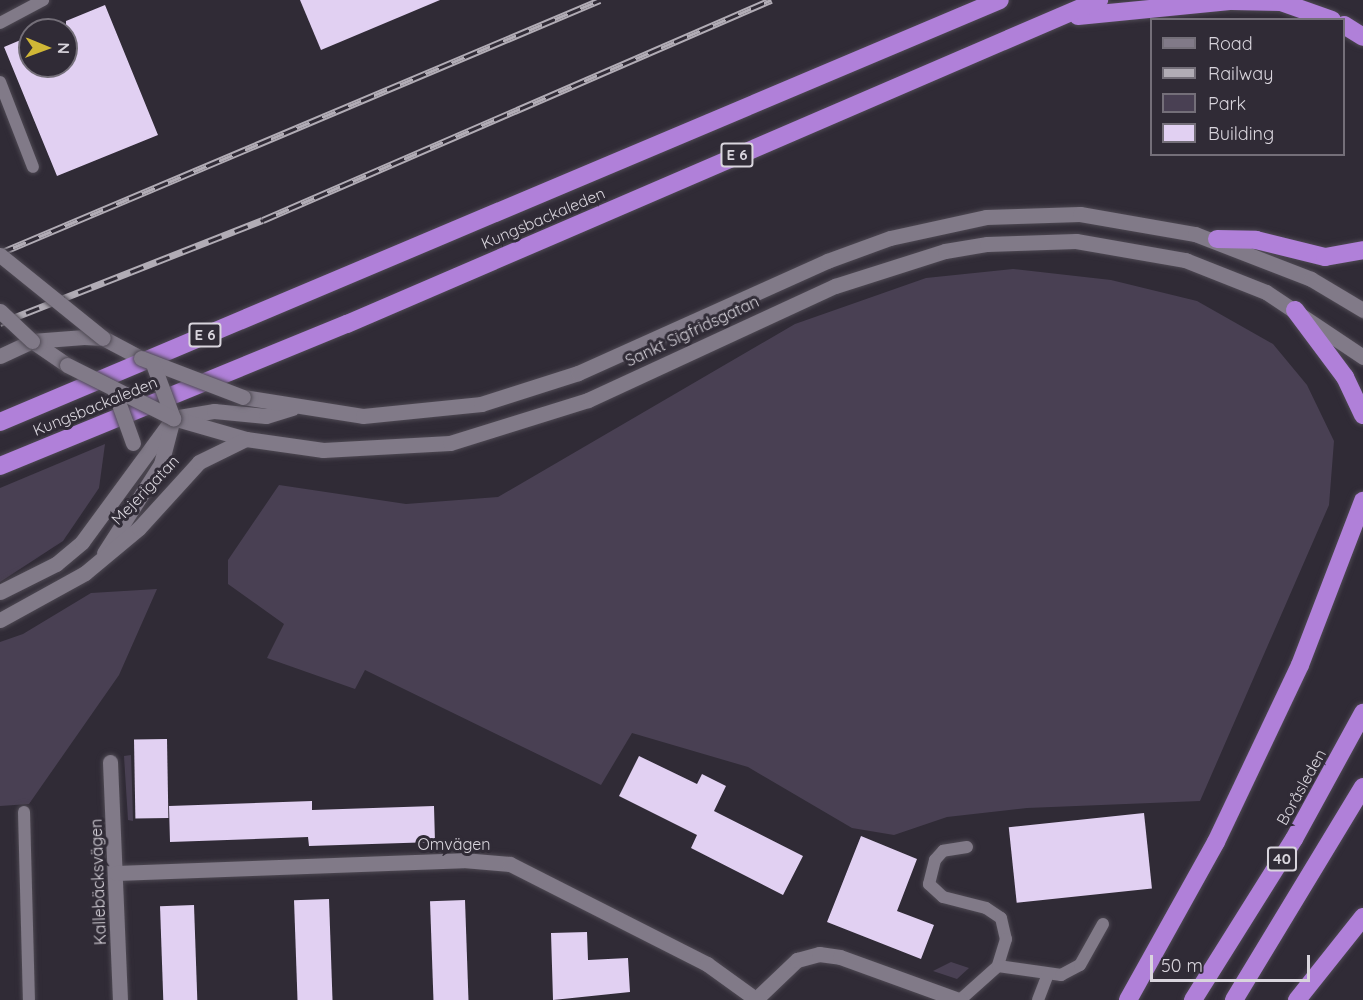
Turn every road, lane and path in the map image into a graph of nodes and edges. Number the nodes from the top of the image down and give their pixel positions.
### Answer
1 (43, 0) edge
2 (1000, 0) edge
3 (1099, 0) edge
4 (1055, 18) junction
5 (1326, 18) edge
6 (0, 23) edge
7 (1345, 26) edge
8 (1363, 36) edge
9 (0, 82) edge
10 (33, 167) dead end
11 (1217, 239) junction
12 (1363, 249) edge
13 (0, 255) edge
14 (1295, 310) junction
15 (1363, 310) edge
16 (0, 311) edge
17 (103, 338) junction
18 (32, 341) junction
19 (0, 356) edge
20 (1363, 357) edge
21 (153, 364) junction
22 (115, 393) junction
23 (292, 408) junction
24 (1363, 415) edge
25 (0, 422) edge
26 (172, 424) junction
27 (246, 439) junction
28 (0, 466) edge
29 (133, 472) junction
30 (1363, 501) edge
31 (104, 554) junction
32 (0, 592) edge
33 (0, 620) edge
34 (1363, 713) edge
35 (110, 762) dead end
36 (1363, 787) edge
37 (24, 812) dead end
38 (966, 847) dead end
39 (116, 873) junction
40 (1363, 917) edge
41 (1102, 924) dead end
42 (998, 966) junction
43 (1048, 974) junction
44 (757, 999) edge
45 (29, 1000) edge
46 (120, 1000) edge
47 (959, 1000) edge
48 (1038, 1000) edge
49 (1128, 1000) edge
50 (1192, 1000) edge
51 (1234, 1000) edge
52 (1297, 1000) edge

1 - 6 lane
2 - 25 highway, Kungsbackaleden / E 6
3 - 4 highway, Kungsbackaleden / E 6
4 - 5 highway
4 - 28 highway, Kungsbackaleden / E 6
7 - 8 highway
9 - 10 lane
11 - 12 highway
11 - 15 main road, Sankt Sigfridsgatan
11 - 23 main road, Sankt Sigfridsgatan
13 - 17 main road, Sankt Sigfridsgatan, bridge
14 - 20 main road, Sankt Sigfridsgatan
14 - 24 highway
14 - 27 main road, Sankt Sigfridsgatan
16 - 18 main road, Sankt Sigfridsgatan, bridge
17 - 18 main road, Sankt Sigfridsgatan
17 - 21 main road, Sankt Sigfridsgatan, bridge
18 - 19 main road, Sankt Sigfridsgatan
18 - 22 main road, Sankt Sigfridsgatan, bridge
21 - 23 main road, Sankt Sigfridsgatan, bridge
21 - 26 main road, bridge
22 - 26 main road, Sankt Sigfridsgatan, bridge
22 - 29 main road, Mejerigatan, bridge
23 - 26 main road
26 - 27 main road, Sankt Sigfridsgatan
26 - 29 main road, Mejerigatan
26 - 31 main road, Mejerigatan
27 - 31 main road, Mejerigatan
29 - 32 main road, Mejerigatan
30 - 49 highway
31 - 33 main road, Mejerigatan
34 - 50 highway, Boråsleden / 40
35 - 39 main road, Kallebäcksvägen
36 - 51 highway, 40
37 - 45 lane
38 - 42 lane
39 - 44 main road, Omvägen
39 - 46 main road, Kallebäcksvägen
40 - 52 highway
41 - 43 lane
42 - 43 lane
42 - 47 lane
43 - 48 lane
44 - 47 main road, Omvägen

